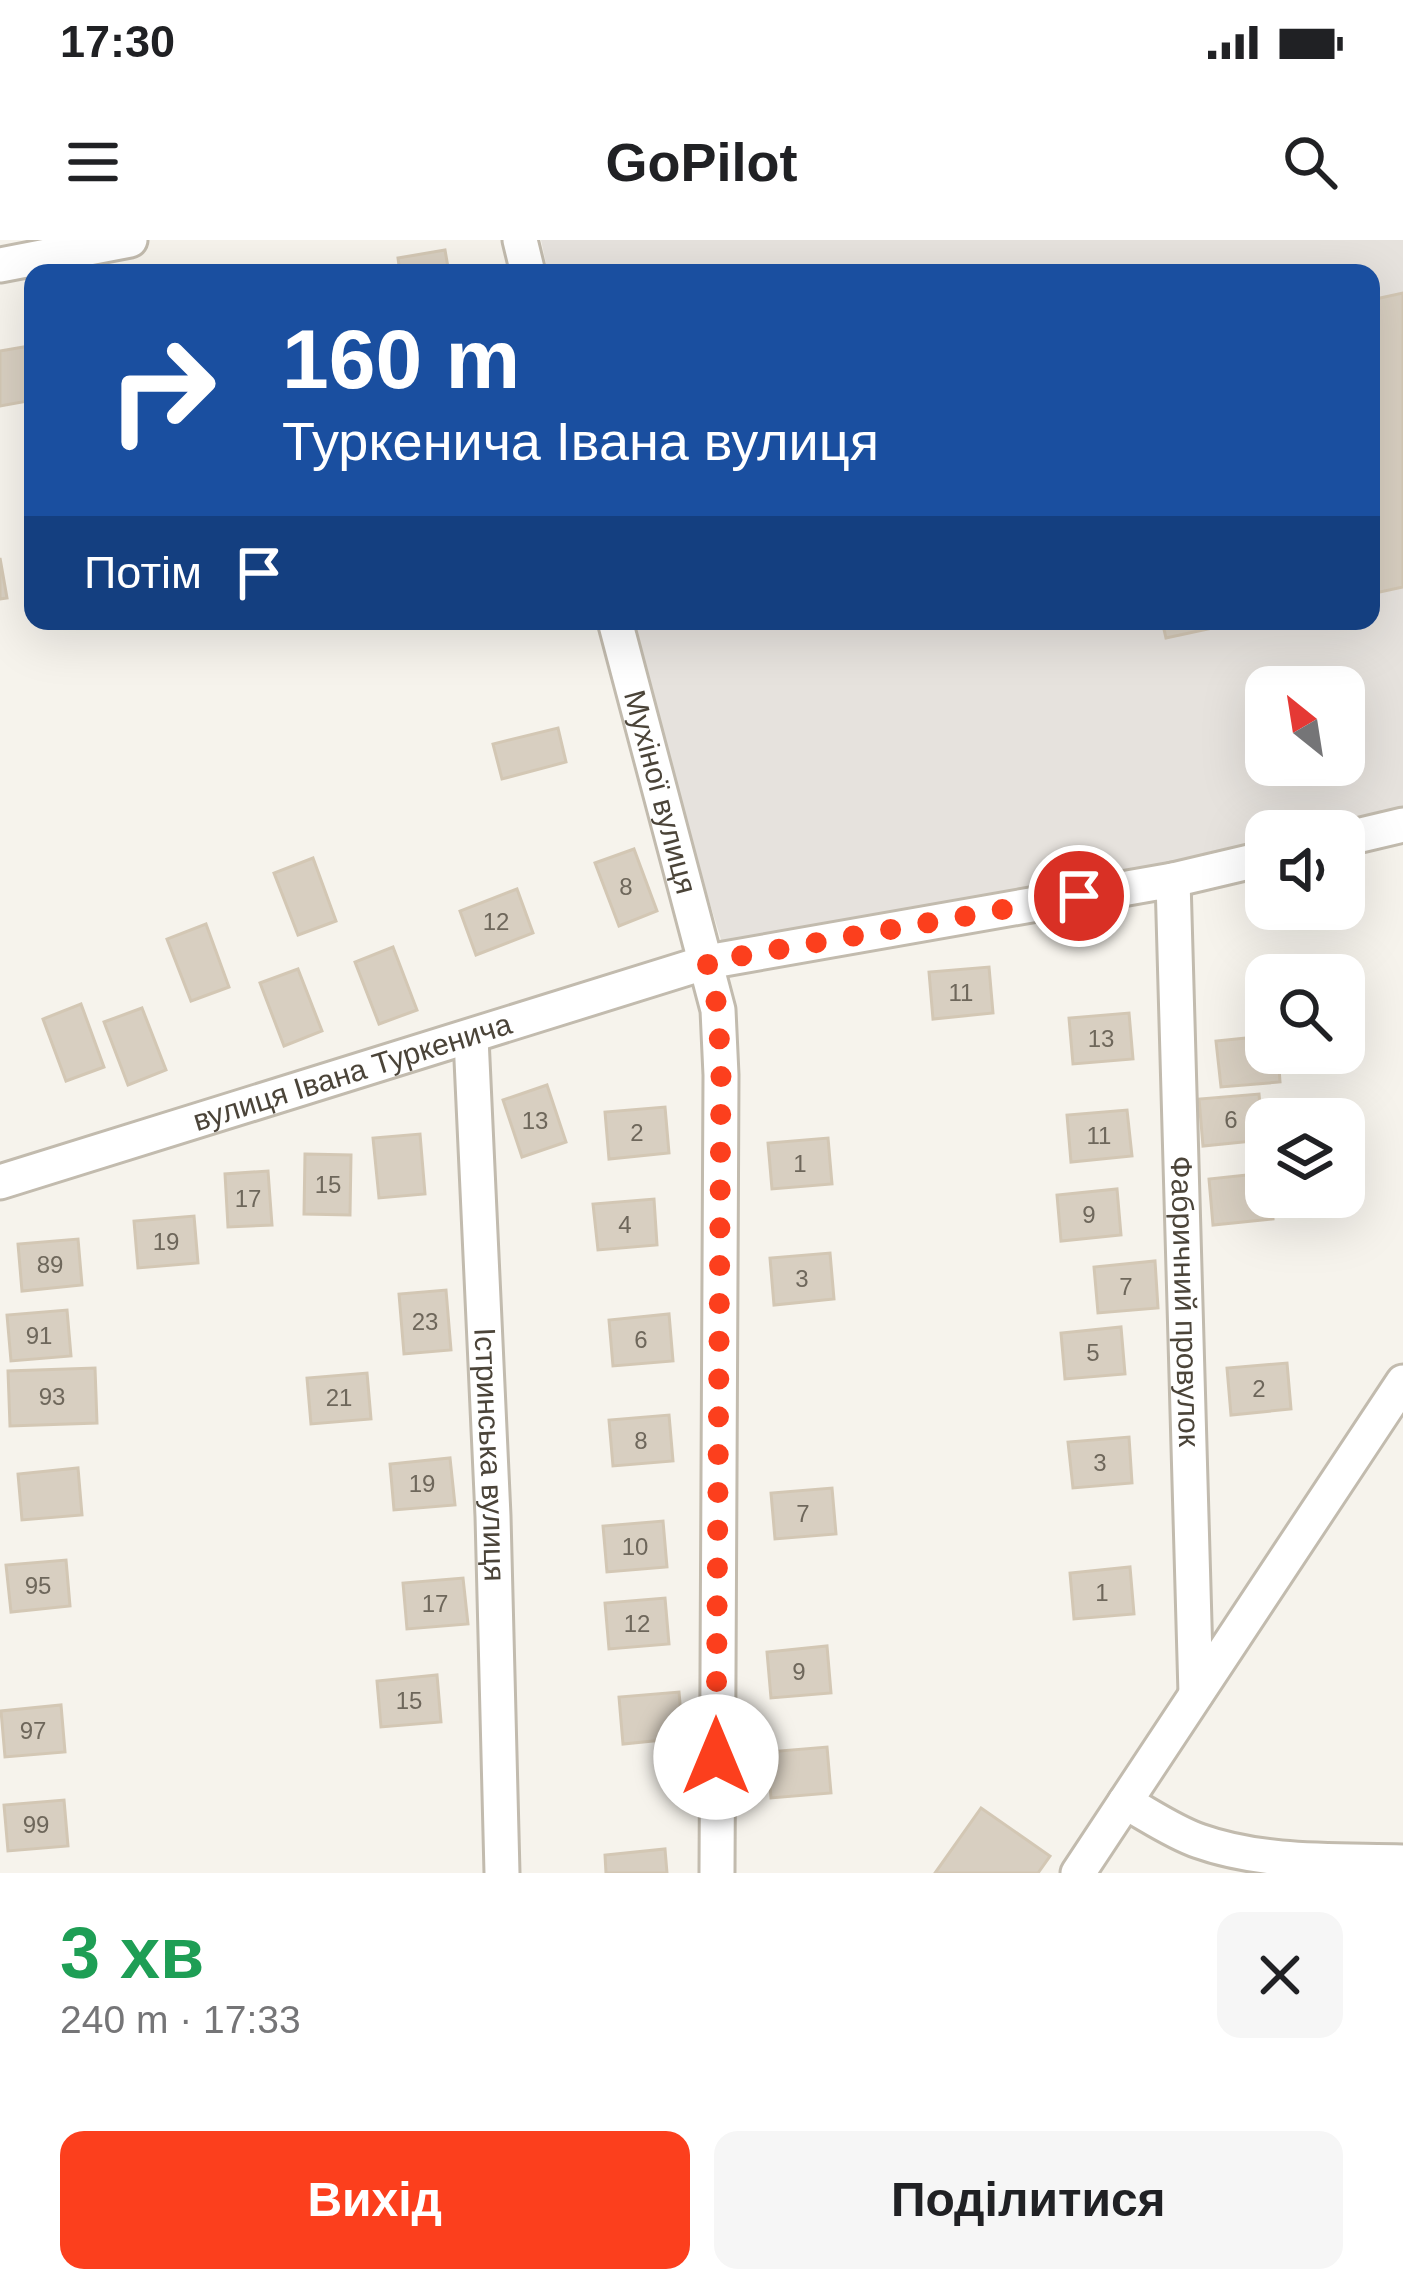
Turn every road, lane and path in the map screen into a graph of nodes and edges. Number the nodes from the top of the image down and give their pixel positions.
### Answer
1 (130, 240) edge
2 (0, 266) edge
3 (617, 630) edge
4 (1403, 825) edge
5 (1365, 834) edge
6 (1245, 866) edge
7 (1173, 894) junction
8 (707, 962) junction
9 (471, 1038) junction
10 (0, 1182) edge
11 (1403, 1382) edge
12 (1196, 1694) junction
13 (1124, 1802) junction
14 (1403, 1862) edge
15 (1302, 1866) edge
16 (502, 1873) edge
17 (717, 1873) edge
18 (1078, 1873) edge

1 - 2 street
3 - 8 street, Мухіної вулиця
4 - 5 street
6 - 7 street, вулиця Івана Туркенича
7 - 8 street, вулиця Івана Туркенича
7 - 12 street, Фабричний провулок
8 - 9 street, вулиця Івана Туркенича
8 - 17 street, Мухіної вулиця
9 - 10 street, вулиця Івана Туркенича
9 - 16 street, Істринська вулиця
11 - 12 street
12 - 13 street
13 - 15 street
13 - 18 street
14 - 15 street

